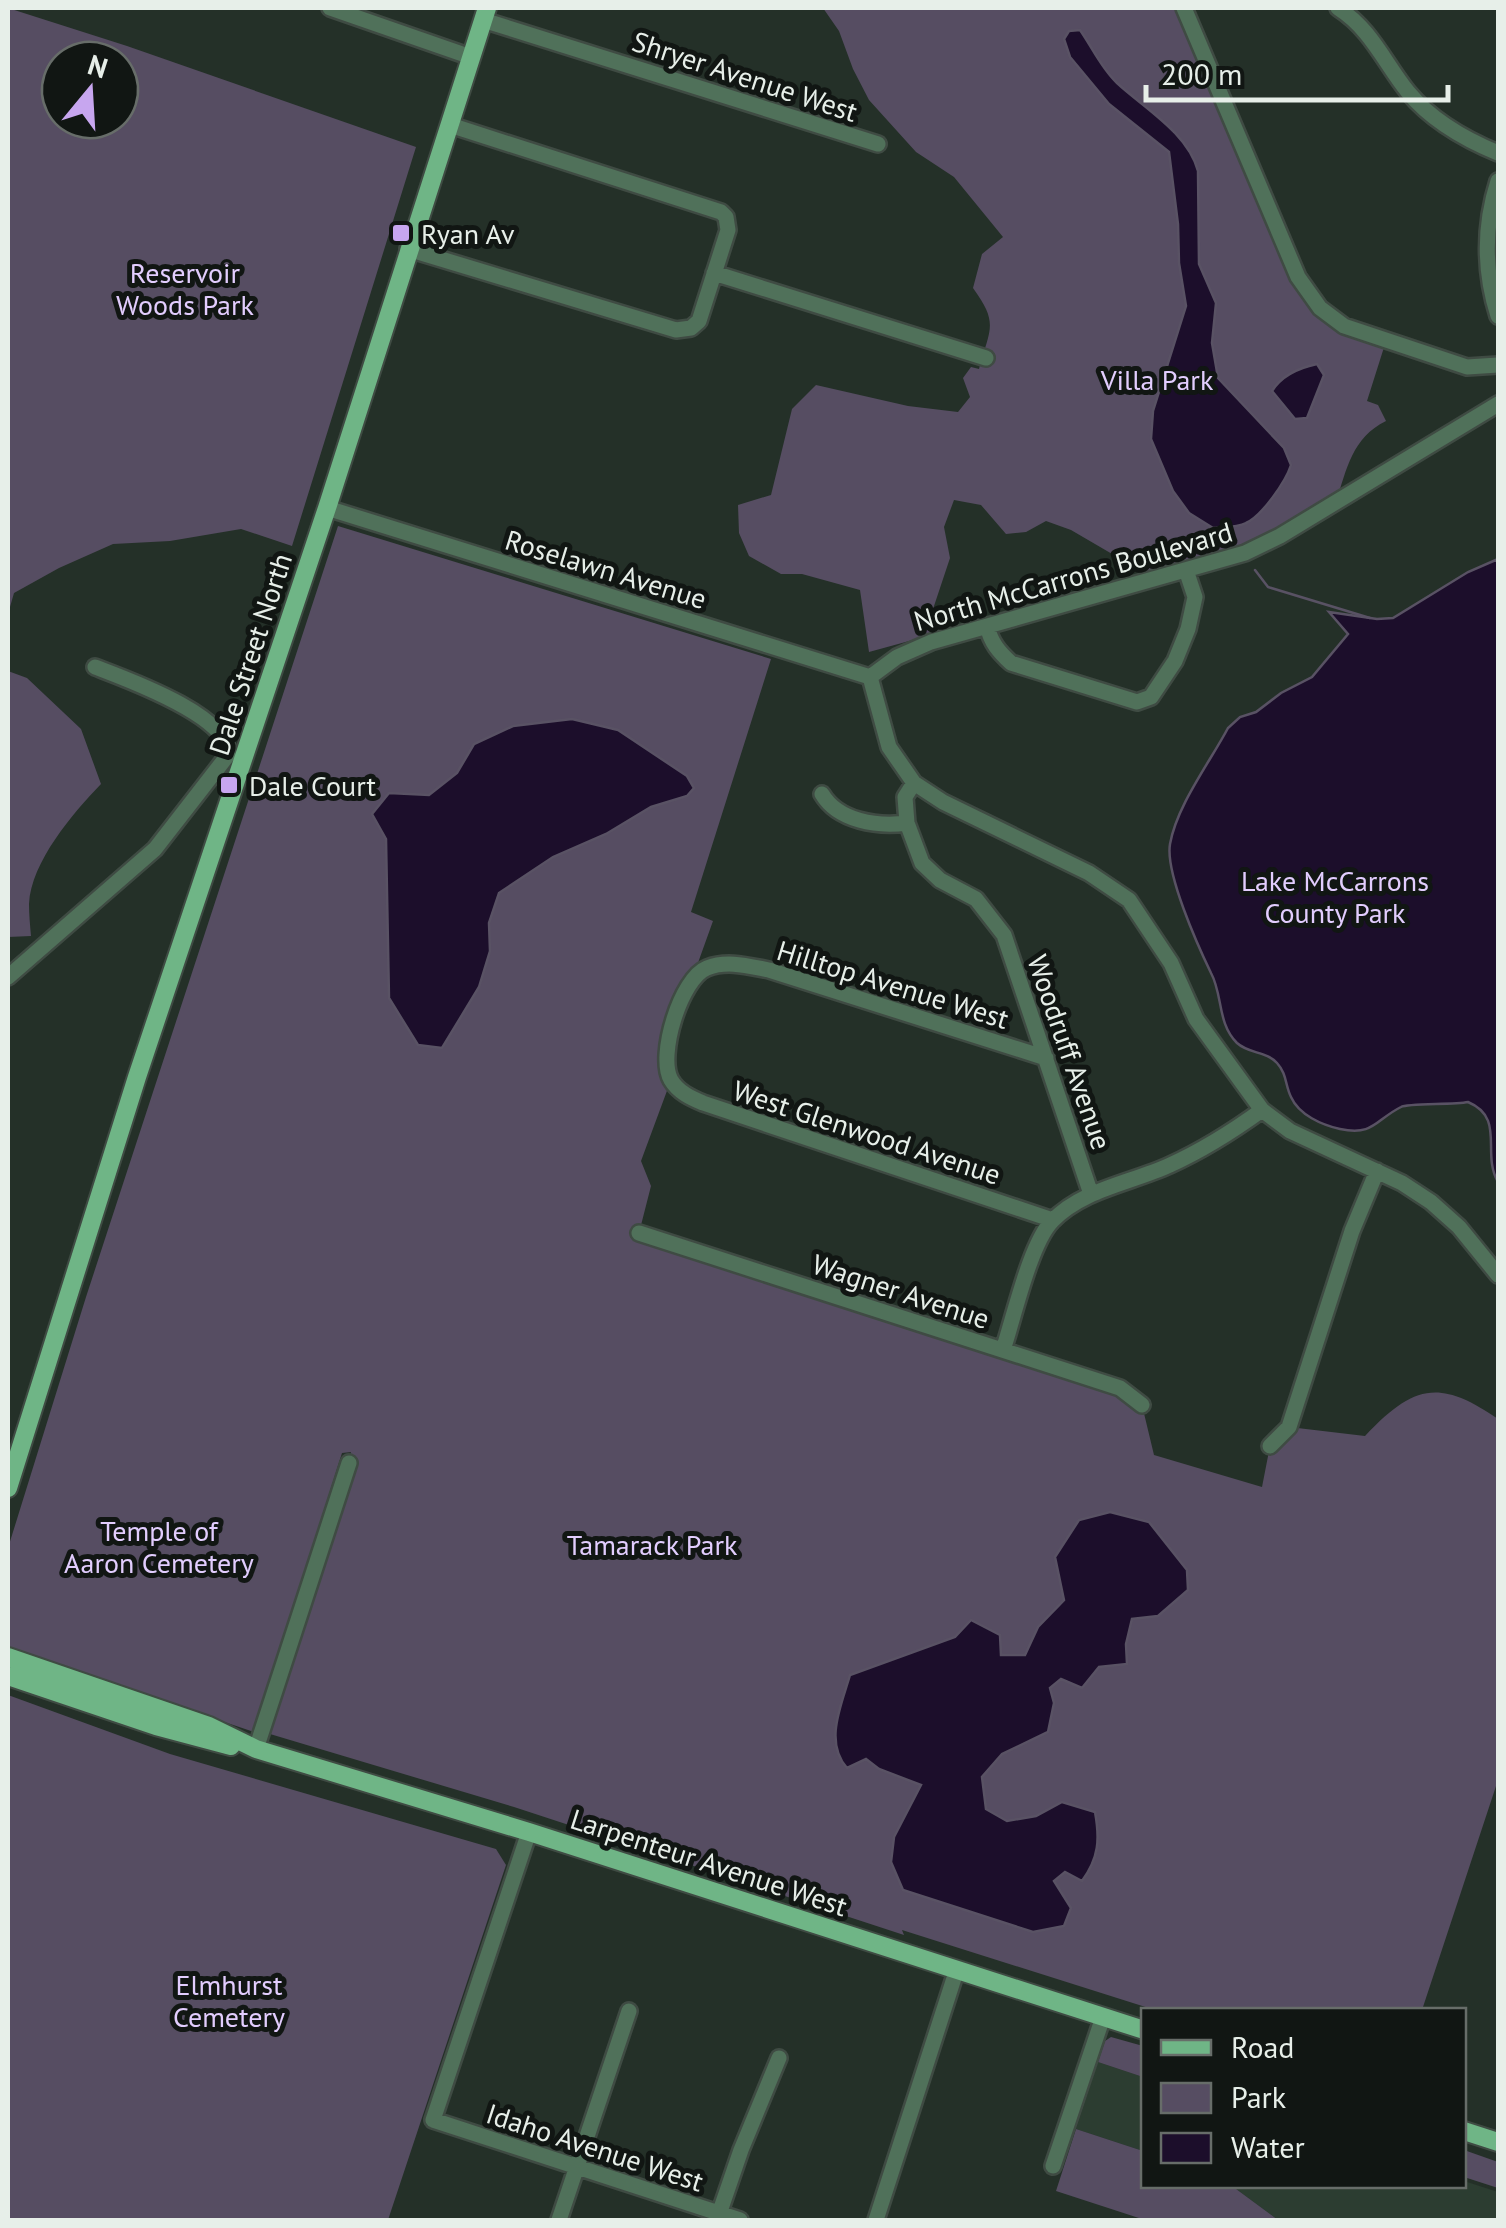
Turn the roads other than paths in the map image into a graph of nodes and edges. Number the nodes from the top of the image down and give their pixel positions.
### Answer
1 (330, 8) edge
2 (1184, 8) edge
3 (1338, 8) edge
4 (485, 14) edge
5 (471, 57) junction
6 (450, 125) junction
7 (878, 144) dead end
8 (1498, 154) edge
9 (1498, 181) edge
10 (408, 249) junction
11 (714, 274) junction
12 (1498, 316) edge
13 (986, 358) dead end
14 (1498, 365) edge
15 (1498, 404) edge
16 (327, 508) junction
17 (1186, 570) junction
18 (987, 626) junction
19 (94, 666) dead end
20 (870, 677) junction
21 (914, 784) junction
22 (198, 794) junction
23 (822, 794) dead end
24 (226, 810) junction
25 (907, 823) junction
26 (8, 977) edge
27 (1046, 1058) junction
28 (672, 1080) joint
29 (1262, 1110) junction
30 (1377, 1171) junction
31 (1091, 1194) junction
32 (1053, 1220) junction
33 (638, 1232) dead end
34 (1498, 1275) edge
35 (1003, 1350) junction
36 (1142, 1406) dead end
37 (1270, 1446) dead end
38 (348, 1463) dead end
39 (8, 1488) edge
40 (8, 1658) edge
41 (8, 1676) edge
42 (256, 1749) junction
43 (529, 1832) junction
44 (956, 1972) junction
45 (628, 2011) dead end
46 (1103, 2017) junction
47 (1141, 2029) edge
48 (779, 2058) dead end
49 (1466, 2132) edge
50 (1498, 2142) edge
51 (1053, 2166) dead end
52 (576, 2167) junction
53 (718, 2217) edge
54 (559, 2220) edge
55 (740, 2220) edge
56 (876, 2220) edge

1 - 5 street
2 - 14 street
3 - 8 street
4 - 5 main road, Dale Street North
4 - 7 street, Shryer Avenue West
5 - 6 main road, Dale Street North
6 - 10 main road, Dale Street North
6 - 11 street
9 - 12 street
10 - 11 street
10 - 16 main road, Dale Street North
11 - 13 street
15 - 17 street, North McCarrons Boulevard
16 - 20 street, Roselawn Avenue
16 - 24 main road, Dale Street North
17 - 18 street, North McCarrons Boulevard
17 - 18 street
18 - 20 street, North McCarrons Boulevard
19 - 22 street
20 - 21 street
21 - 25 street
21 - 29 street
22 - 24 street
22 - 26 street
23 - 25 street
24 - 39 main road, Dale Street North
25 - 27 street, Woodruff Avenue
27 - 28 street, Hilltop Avenue West
27 - 31 street, Woodruff Avenue
28 - 32 street, West Glenwood Avenue
29 - 30 street
29 - 31 street
30 - 34 street
30 - 37 street
31 - 32 street, Woodruff Avenue
32 - 35 street, Woodruff Avenue
33 - 35 street, Wagner Avenue
35 - 36 street, Wagner Avenue
38 - 42 street
40 - 42 main road, Larpenteur Avenue West
41 - 42 main road, Larpenteur Avenue West
42 - 43 main road, Larpenteur Avenue West
43 - 44 main road, Larpenteur Avenue West
43 - 52 street, Idaho Avenue West
44 - 46 main road, Larpenteur Avenue West
44 - 56 street
45 - 52 street
46 - 47 main road, Larpenteur Avenue West
46 - 51 street
48 - 53 street
49 - 50 main road
52 - 53 street, Idaho Avenue West
52 - 54 street
53 - 55 street, Idaho Avenue West

